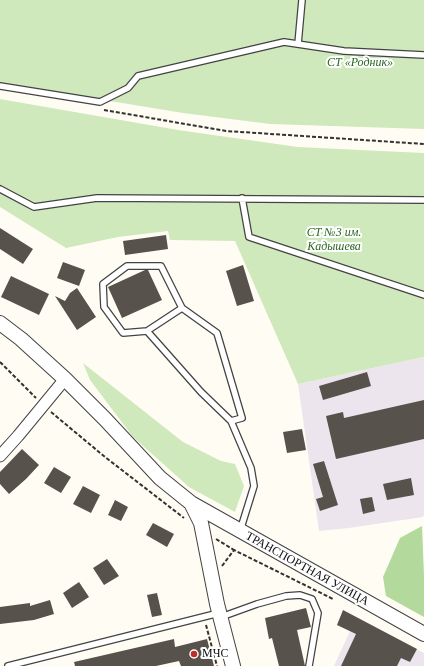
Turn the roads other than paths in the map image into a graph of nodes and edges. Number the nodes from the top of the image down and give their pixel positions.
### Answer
1 (302, 0) edge
2 (298, 44) junction
3 (424, 55) edge
4 (0, 86) edge
5 (0, 189) edge
6 (242, 198) junction
7 (424, 200) edge
8 (424, 295) edge
9 (182, 308) junction
10 (0, 323) edge
11 (147, 331) junction
12 (65, 379) junction
13 (231, 421) junction
14 (0, 456) edge
15 (191, 503) junction
16 (240, 531) junction
17 (220, 615) junction
18 (424, 634) edge
19 (8, 666) edge
20 (234, 666) edge
21 (309, 666) edge

1 - 2 lane
2 - 3 lane
2 - 4 lane
5 - 6 lane
6 - 7 lane
6 - 8 lane
9 - 11 lane
9 - 11 lane
9 - 13 lane
10 - 12 street, ТРАНСПОРТНАЯ УЛИЦА
11 - 13 lane
12 - 14 street
12 - 15 street, ТРАНСПОРТНАЯ УЛИЦА
13 - 16 lane
15 - 16 street, ТРАНСПОРТНАЯ УЛИЦА
15 - 17 street, ТРАНСПОРТНАЯ УЛИЦА
16 - 18 street, ТРАНСПОРТНАЯ УЛИЦА
17 - 19 lane
17 - 20 street, ТРАНСПОРТНАЯ УЛИЦА
17 - 21 lane

